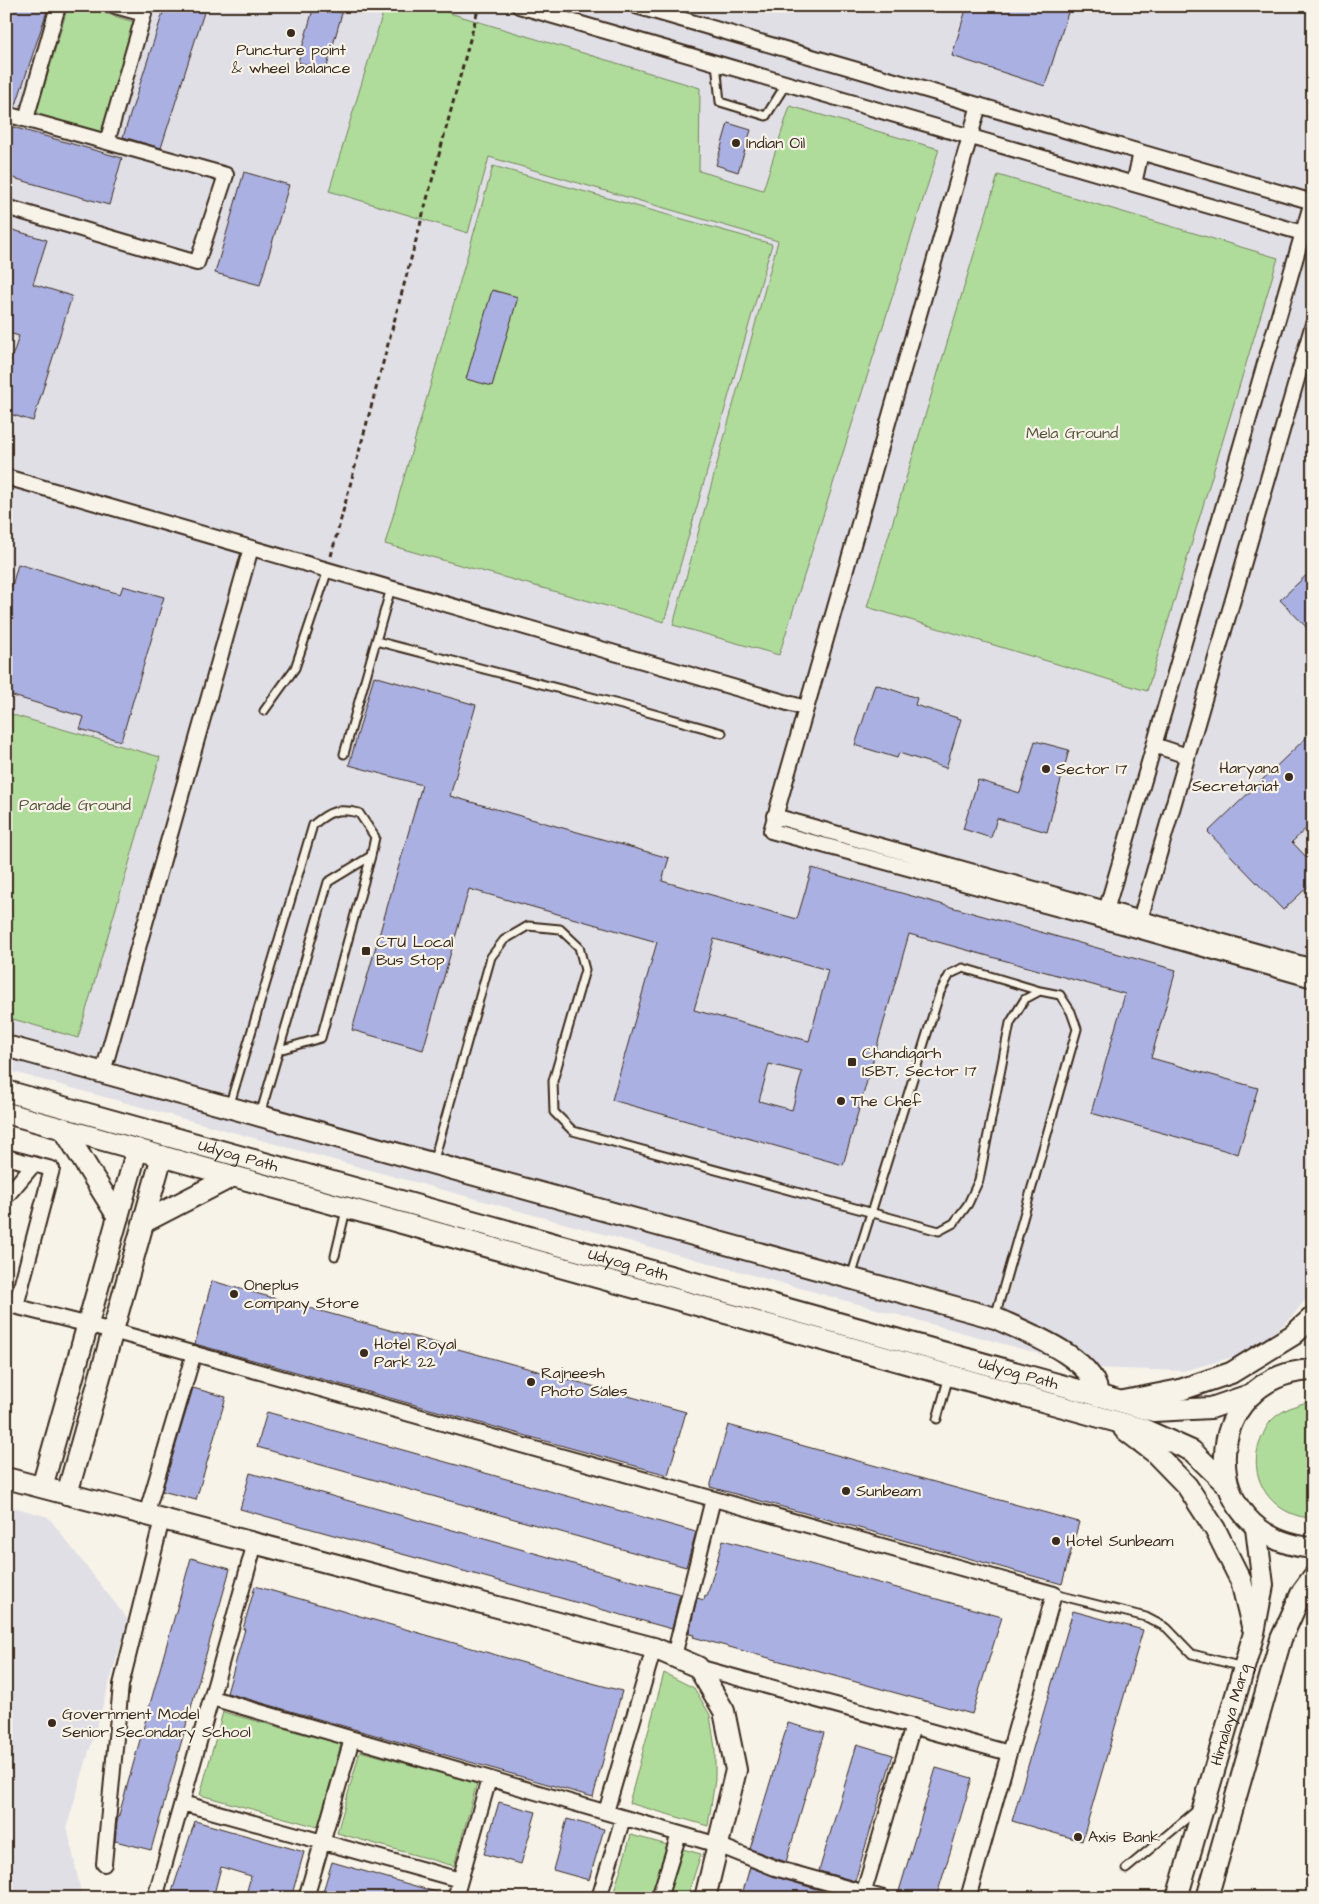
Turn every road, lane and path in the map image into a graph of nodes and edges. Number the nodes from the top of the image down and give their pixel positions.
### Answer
1 (58, 6) edge
2 (115, 6) edge
3 (479, 6) edge
4 (519, 6) edge
5 (636, 6) edge
6 (148, 10) edge
7 (555, 11) edge
8 (716, 63) junction
9 (786, 84) junction
10 (979, 105) junction
11 (6, 114) edge
12 (26, 119) junction
13 (970, 137) junction
14 (107, 142) junction
15 (1141, 152) junction
16 (1134, 184) junction
17 (1312, 200) edge
18 (6, 207) edge
19 (1308, 235) edge
20 (1313, 324) edge
21 (6, 477) edge
22 (251, 548) junction
23 (328, 570) junction
24 (391, 588) junction
25 (376, 641) junction
26 (805, 708) junction
27 (264, 712) dead end
28 (722, 733) dead end
29 (1154, 745) junction
30 (344, 754) dead end
31 (1187, 756) junction
32 (371, 856) junction
33 (1104, 915) junction
34 (1138, 924) junction
35 (1313, 966) edge
36 (1313, 980) edge
37 (1040, 991) junction
38 (6, 1046) edge
39 (279, 1050) junction
40 (103, 1072) junction
41 (6, 1091) edge
42 (229, 1107) junction
43 (6, 1113) edge
44 (260, 1116) junction
45 (63, 1128) junction
46 (137, 1149) junction
47 (162, 1156) junction
48 (6, 1157) edge
49 (432, 1163) junction
50 (34, 1164) junction
51 (233, 1176) junction
52 (6, 1197) edge
53 (346, 1207) junction
54 (871, 1213) junction
55 (118, 1217) junction
56 (144, 1222) junction
57 (335, 1256) dead end
58 (850, 1278) junction
59 (11, 1305) edge
60 (1313, 1317) edge
61 (995, 1318) junction
62 (88, 1324) junction
63 (113, 1331) junction
64 (194, 1353) junction
65 (1310, 1367) edge
66 (949, 1375) junction
67 (1252, 1394) junction
68 (1098, 1396) junction
69 (1120, 1402) junction
70 (936, 1419) dead end
71 (1113, 1421) junction
72 (6, 1478) edge
73 (1227, 1485) junction
74 (42, 1487) junction
75 (67, 1494) junction
76 (713, 1499) junction
77 (154, 1517) junction
78 (1256, 1528) junction
79 (256, 1543) junction
80 (1313, 1548) edge
81 (1313, 1577) edge
82 (1054, 1594) junction
83 (1313, 1602) edge
84 (1254, 1633) junction
85 (1281, 1639) junction
86 (654, 1648) junction
87 (674, 1656) junction
88 (698, 1667) junction
89 (1244, 1667) junction
90 (212, 1698) junction
91 (913, 1726) junction
92 (352, 1739) junction
93 (1009, 1752) junction
94 (489, 1779) junction
95 (182, 1803) junction
96 (1204, 1804) junction
97 (606, 1812) junction
98 (623, 1818) junction
99 (679, 1834) junction
100 (322, 1842) junction
101 (718, 1845) junction
102 (104, 1864) dead end
103 (1126, 1869) dead end
104 (460, 1880) junction
105 (863, 1895) edge
106 (155, 1898) edge
107 (306, 1898) edge
108 (455, 1898) edge
109 (599, 1898) edge
110 (659, 1898) edge
111 (704, 1898) edge
112 (883, 1898) edge
113 (968, 1898) edge
114 (1177, 1898) edge
115 (1207, 1898) edge

1 - 12 street
2 - 6 street
3 - 23 path
4 - 7 street
5 - 10 street
6 - 14 street
7 - 8 street
8 - 9 street
8 - 9 lane
9 - 13 street
10 - 13 street
10 - 15 street
11 - 12 street
12 - 14 street
13 - 16 street
13 - 26 street
14 - 18 street
15 - 16 street
15 - 17 street
16 - 19 street
17 - 19 street
19 - 29 street
20 - 31 street
21 - 22 street
22 - 23 street
22 - 40 street
23 - 24 street
23 - 27 lane
24 - 25 lane
24 - 26 street
25 - 28 lane
25 - 30 lane
26 - 33 street
29 - 31 street
29 - 33 street
31 - 34 street
32 - 39 lane
32 - 39 lane
32 - 42 lane
33 - 34 street
34 - 35 street
34 - 36 street
37 - 54 lane
37 - 54 lane
37 - 61 lane
38 - 40 main road
39 - 44 lane
40 - 42 main road
41 - 68 main road, Udyog Path
42 - 44 main road
43 - 45 main road, Udyog Path
44 - 49 main road
45 - 46 main road, Udyog Path
45 - 55 main road
46 - 47 main road, Udyog Path
46 - 55 main road
47 - 51 main road, Udyog Path
47 - 56 main road
48 - 50 street
49 - 54 lane
49 - 58 main road
50 - 52 street
50 - 59 street
51 - 53 main road, Udyog Path
51 - 56 main road
53 - 57 lane
53 - 66 main road, Udyog Path
54 - 58 lane
55 - 62 main road
56 - 63 main road
58 - 61 main road
59 - 62 street
60 - 69 main road
61 - 68 main road
62 - 63 street
62 - 74 main road
63 - 64 street
63 - 75 main road
64 - 76 street
64 - 77 street
65 - 67 main road
66 - 70 lane
66 - 71 main road, Udyog Path
67 - 69 main road, Udyog Path
67 - 73 main road
68 - 69 main road, Udyog Path
71 - 73 main road, Udyog Path
71 - 84 main road
72 - 74 main road
73 - 78 main road
74 - 75 main road
75 - 77 main road
76 - 82 street
76 - 87 street
77 - 79 main road
77 - 102 street
78 - 80 main road
78 - 84 main road, Himalaya Marg
79 - 86 main road
79 - 90 street
81 - 85 main road, Himalaya Marg
82 - 89 lane
82 - 93 street
83 - 85 main road
84 - 89 main road, Himalaya Marg
85 - 115 main road, Himalaya Marg
86 - 87 main road
86 - 97 street
87 - 88 main road
88 - 91 street
88 - 101 main road
89 - 96 main road, Himalaya Marg
90 - 92 street
90 - 95 street
91 - 93 street
91 - 105 street
92 - 94 street
92 - 100 street
93 - 113 street
94 - 97 street
94 - 104 street
95 - 100 street
95 - 106 street
96 - 103 lane
96 - 114 main road, Himalaya Marg
97 - 98 street
98 - 99 street
98 - 109 street
99 - 101 street
99 - 110 street
100 - 104 street
100 - 107 street
101 - 105 street
101 - 111 main road
104 - 108 street
105 - 112 street

